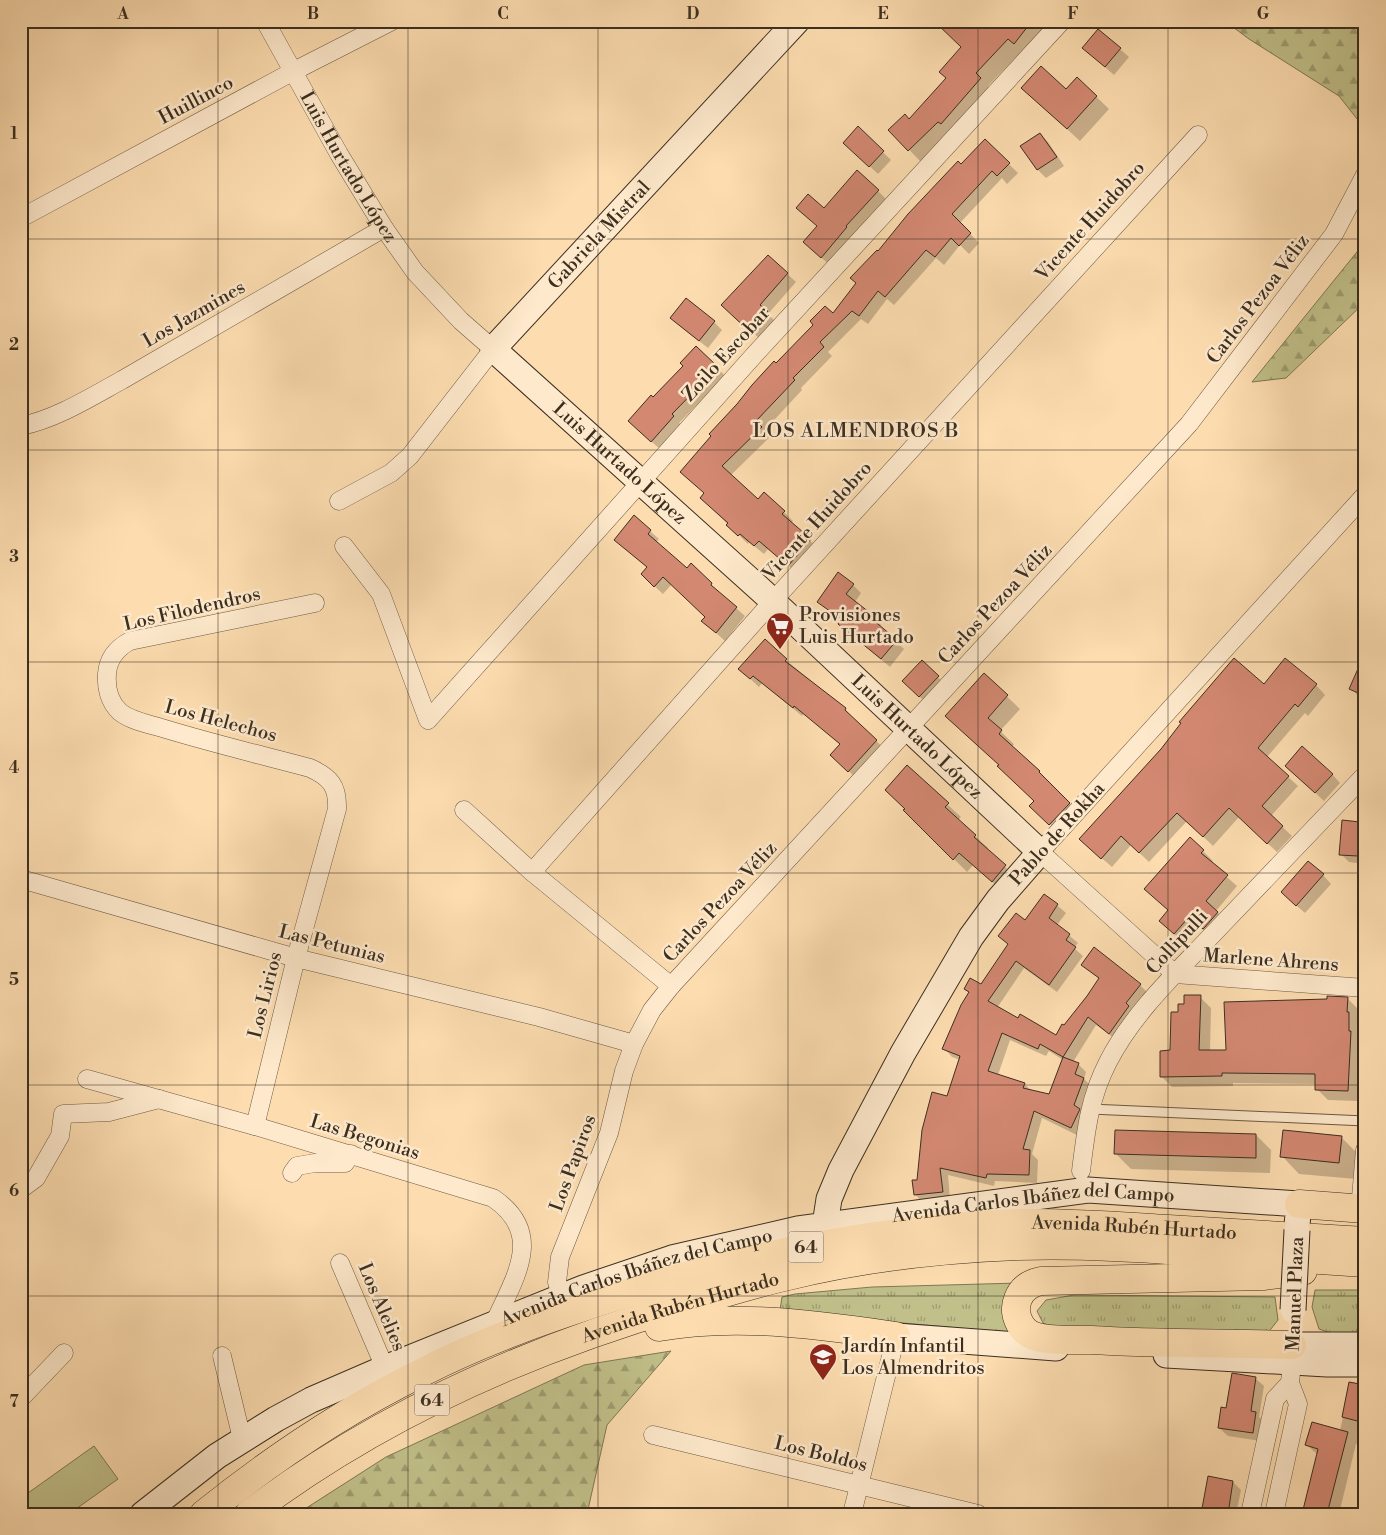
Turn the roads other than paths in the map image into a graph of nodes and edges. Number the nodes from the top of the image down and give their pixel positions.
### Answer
1 (265, 21) edge
2 (392, 21) edge
3 (797, 21) edge
4 (1061, 22) edge
5 (292, 72) junction
6 (1198, 134) dead end
7 (1365, 175) edge
8 (21, 218) edge
9 (384, 228) junction
10 (493, 349) junction
11 (21, 426) edge
12 (640, 482) junction
13 (1365, 495) edge
14 (339, 500) dead end
15 (344, 546) dead end
16 (772, 602) junction
17 (315, 603) dead end
18 (107, 685) joint
19 (908, 729) junction
20 (1365, 775) edge
21 (335, 788) joint
22 (464, 810) dead end
23 (1040, 852) junction
24 (532, 872) junction
25 (21, 879) edge
26 (296, 958) junction
27 (1175, 974) junction
28 (672, 986) junction
29 (1365, 988) edge
30 (634, 1044) junction
31 (87, 1079) dead end
32 (159, 1099) junction
33 (1089, 1109) junction
34 (1365, 1121) edge
35 (255, 1126) junction
36 (1365, 1150) edge
37 (350, 1154) junction
38 (1081, 1171) dead end
39 (292, 1173) dead end
40 (21, 1189) edge
41 (1363, 1203) edge
42 (1298, 1217) junction
43 (825, 1225) junction
44 (1362, 1255) edge
45 (340, 1263) dead end
46 (561, 1297) junction
47 (494, 1324) junction
48 (896, 1336) junction
49 (1365, 1345) edge
50 (547, 1350) junction
51 (64, 1353) dead end
52 (222, 1356) dead end
53 (1291, 1363) junction
54 (1365, 1364) edge
55 (385, 1368) junction
56 (21, 1398) edge
57 (653, 1435) dead end
58 (242, 1439) junction
59 (859, 1485) junction
60 (256, 1510) edge
61 (143, 1514) edge
62 (204, 1514) edge
63 (852, 1514) edge
64 (978, 1514) edge
65 (1250, 1514) edge
66 (1274, 1514) edge

1 - 5 street, Luis Hurtado López
2 - 5 street, Huillinco
3 - 10 main road, Gabriela Mistral
4 - 12 street, Zoilo Escobar
5 - 8 street, Huillinco
5 - 9 street, Luis Hurtado López
6 - 16 street, Vicente Huidobro
7 - 19 street, Carlos Pezoa Véliz
9 - 10 street, Luis Hurtado López
9 - 11 street, Los Jazmines
10 - 12 main road, Luis Hurtado López
10 - 14 street, Gabriela Mistral
12 - 15 street, Zoilo Escobar
12 - 16 main road, Luis Hurtado López
13 - 23 street, Pablo de Rokha
16 - 19 main road, Luis Hurtado López
16 - 24 street, Vicente Huidobro
17 - 18 street, Los Filodendros
18 - 21 street, Los Helechos
19 - 23 main road, Luis Hurtado López
19 - 28 street, Carlos Pezoa Véliz
20 - 27 street, Collipulli
21 - 26 street, Los Lirios
22 - 24 street
23 - 27 street
23 - 43 main road, Pablo de Rokha
24 - 28 street
25 - 26 street, Las Petunias
26 - 30 street, Las Petunias
26 - 35 street, Los Lirios
27 - 29 street, Marlene Ahrens
27 - 33 street, Collipulli
28 - 30 street, Carlos Pezoa Véliz
30 - 46 street, Los Papiros
31 - 32 street, Las Begonias
32 - 35 street, Las Begonias
32 - 40 street
33 - 34 lane
33 - 38 street, Collipulli
35 - 37 street, Las Begonias
36 - 41 street
37 - 39 street
37 - 47 street, Las Begonias
41 - 42 highway
42 - 43 main road, Avenida Carlos Ibáñez del Campo
42 - 53 main road, Manuel Plaza, bridge
43 - 46 main road, Avenida Carlos Ibáñez del Campo
44 - 50 highway, Avenida Rubén Hurtado / 64
44 - 53 highway
44 - 62 highway, Avenida Rubén Hurtado / 64
45 - 55 street, Los Alelies
46 - 47 main road, Avenida Carlos Ibáñez del Campo
47 - 55 main road, Avenida Carlos Ibáñez del Campo
48 - 50 highway
48 - 53 main road
48 - 59 street
49 - 53 main road
50 - 60 highway, Avenida Rubén Hurtado / 64
51 - 56 street
52 - 58 street
53 - 54 main road
53 - 65 street
53 - 66 street, Manuel Plaza
55 - 58 main road, Avenida Carlos Ibáñez del Campo
57 - 59 street, Los Boldos
58 - 61 main road, Avenida Carlos Ibáñez del Campo
59 - 63 street
59 - 64 street, Los Boldos

